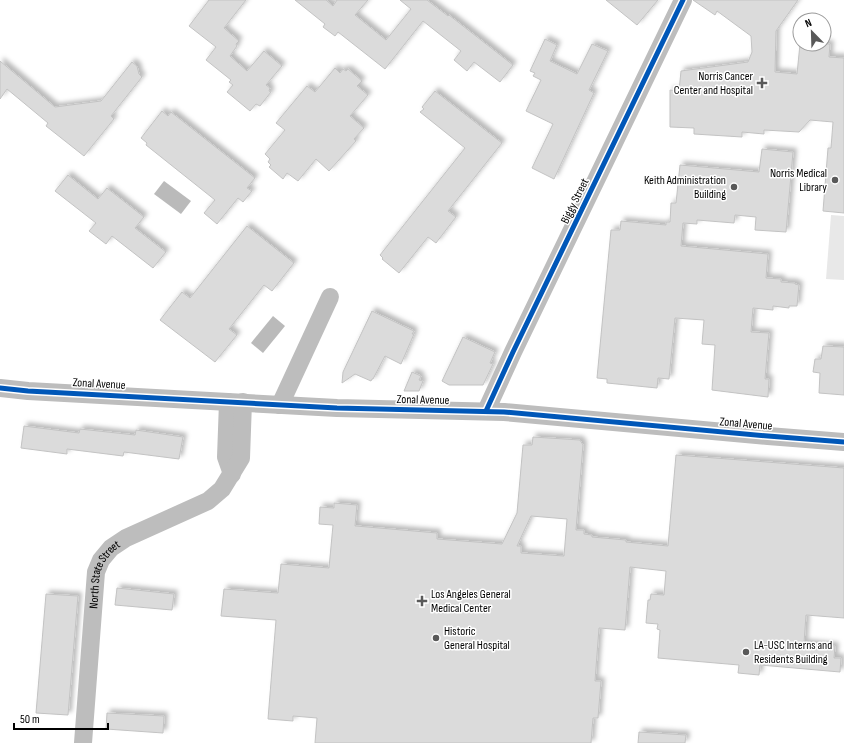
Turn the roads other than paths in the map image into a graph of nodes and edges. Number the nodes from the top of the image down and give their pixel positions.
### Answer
1 (683, 0) edge
2 (330, 298) dead end
3 (0, 388) edge
4 (235, 402) junction
5 (280, 405) junction
6 (486, 411) junction
7 (844, 442) edge
8 (83, 743) edge

1 - 6 street, Biggy Street
2 - 5 street
3 - 4 street, Zonal Avenue
4 - 5 street, Zonal Avenue
4 - 8 street, North State Street
5 - 6 street, Zonal Avenue
6 - 7 street, Zonal Avenue

